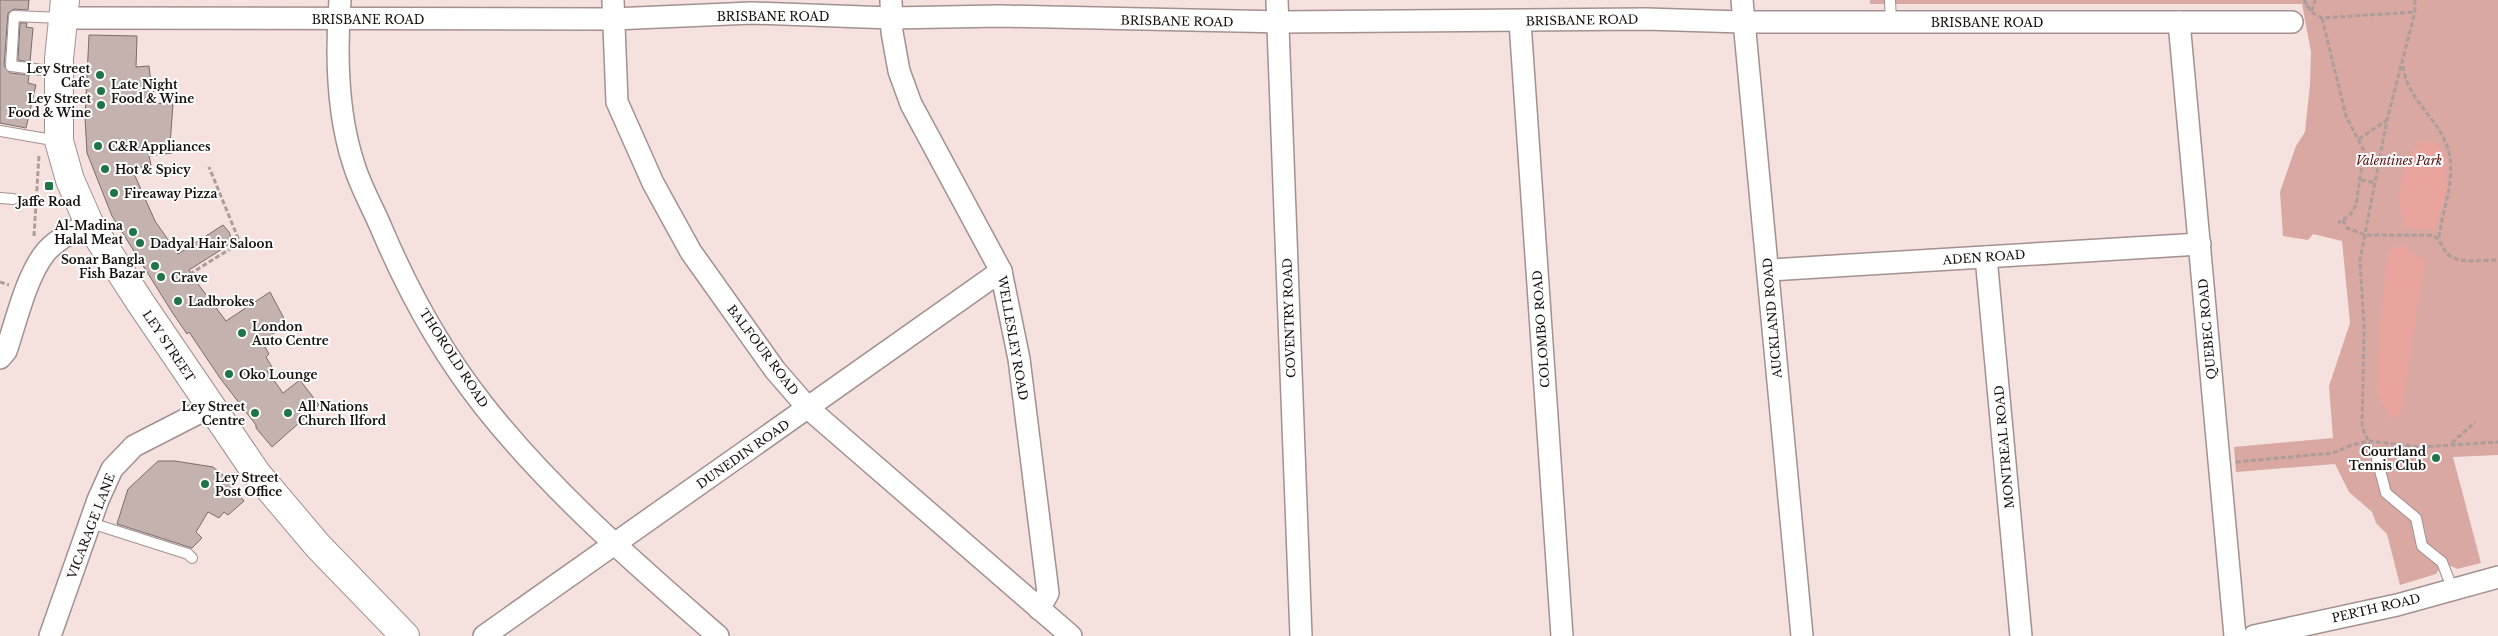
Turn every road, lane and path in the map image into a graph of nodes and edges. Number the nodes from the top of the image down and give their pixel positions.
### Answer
1 (1277, 0) edge
2 (1742, 0) edge
3 (1890, 0) edge
4 (2315, 0) edge
5 (2415, 0) edge
6 (2308, 6) dead end
7 (64, 9) edge
8 (891, 9) edge
9 (339, 10) edge
10 (613, 10) edge
11 (2312, 12) junction
12 (2415, 12) junction
13 (2322, 18) junction
14 (1278, 22) junction
15 (1520, 22) junction
16 (1742, 22) junction
17 (1890, 22) junction
18 (2179, 22) junction
19 (2292, 22) dead end
20 (2403, 63) junction
21 (59, 72) junction
22 (2387, 120) junction
23 (0, 131) edge
24 (2359, 139) junction
25 (50, 140) junction
26 (209, 167) dead end
27 (2361, 180) junction
28 (2376, 183) junction
29 (0, 198) edge
30 (13, 199) dead end
31 (2343, 220) junction
32 (90, 223) junction
33 (2338, 223) dead end
34 (2365, 235) junction
35 (2439, 238) junction
36 (2200, 244) junction
37 (1986, 258) junction
38 (2498, 260) edge
39 (36, 268) junction
40 (1768, 270) junction
41 (1001, 271) junction
42 (177, 282) dead end
43 (0, 358) edge
44 (210, 407) junction
45 (808, 408) junction
46 (2475, 422) dead end
47 (2369, 441) junction
48 (2498, 442) edge
49 (2451, 444) junction
50 (2377, 459) joint
51 (2218, 464) junction
52 (91, 523) junction
53 (614, 544) junction
54 (192, 558) dead end
55 (2498, 577) edge
56 (2453, 590) junction
57 (1039, 609) junction
58 (50, 636) edge
59 (405, 636) edge
60 (484, 636) edge
61 (718, 636) edge
62 (1071, 636) edge
63 (1302, 636) edge
64 (1562, 636) edge
65 (1802, 636) edge
66 (2021, 636) edge
67 (2235, 636) edge
68 (2254, 636) edge

1 - 14 street, COVENTRY ROAD
2 - 16 street, AUCKLAND ROAD
3 - 17 lane
4 - 11 path
5 - 12 path
6 - 11 path
7 - 9 street, BRISBANE ROAD
7 - 21 street, LEY STREET
7 - 21 lane
8 - 10 street, BRISBANE ROAD
8 - 14 street, BRISBANE ROAD
8 - 41 street, WELLESLEY ROAD
9 - 10 street, BRISBANE ROAD
9 - 53 street, THOROLD ROAD
10 - 45 street, BALFOUR ROAD
11 - 13 path
12 - 13 path
12 - 20 path
13 - 24 path
14 - 15 street, BRISBANE ROAD
14 - 63 street, COVENTRY ROAD
15 - 16 street, BRISBANE ROAD
15 - 64 street, COLOMBO ROAD
16 - 17 street, BRISBANE ROAD
16 - 40 street, AUCKLAND ROAD
17 - 18 street, BRISBANE ROAD
18 - 19 street, BRISBANE ROAD
18 - 36 street, QUEBEC ROAD
20 - 22 path
20 - 35 path
21 - 25 street, LEY STREET
22 - 24 path
22 - 28 path
23 - 25 lane
24 - 27 path
25 - 32 street, LEY STREET
25 - 39 path
26 - 42 path
27 - 28 path
27 - 31 path
28 - 34 path
29 - 30 lane
31 - 33 path
31 - 34 path
32 - 39 street
32 - 44 street, LEY STREET
34 - 35 path
34 - 47 path
35 - 38 path
36 - 37 street, ADEN ROAD
36 - 51 street, QUEBEC ROAD
37 - 40 street, ADEN ROAD
37 - 66 street, MONTREAL ROAD
39 - 43 street
40 - 65 street, AUCKLAND ROAD
41 - 45 street, DUNEDIN ROAD
41 - 57 street, WELLESLEY ROAD
44 - 52 street, VICARAGE LANE
44 - 59 street, LEY STREET
45 - 53 street, DUNEDIN ROAD
45 - 57 street, BALFOUR ROAD
46 - 49 path
47 - 49 path
47 - 50 path
47 - 51 path
48 - 49 path
50 - 56 lane
51 - 67 street, QUEBEC ROAD
52 - 54 lane
52 - 58 street, VICARAGE LANE
53 - 60 street, DUNEDIN ROAD
53 - 61 street, THOROLD ROAD
55 - 56 street, PERTH ROAD
56 - 68 street, PERTH ROAD
57 - 62 street, BALFOUR ROAD

